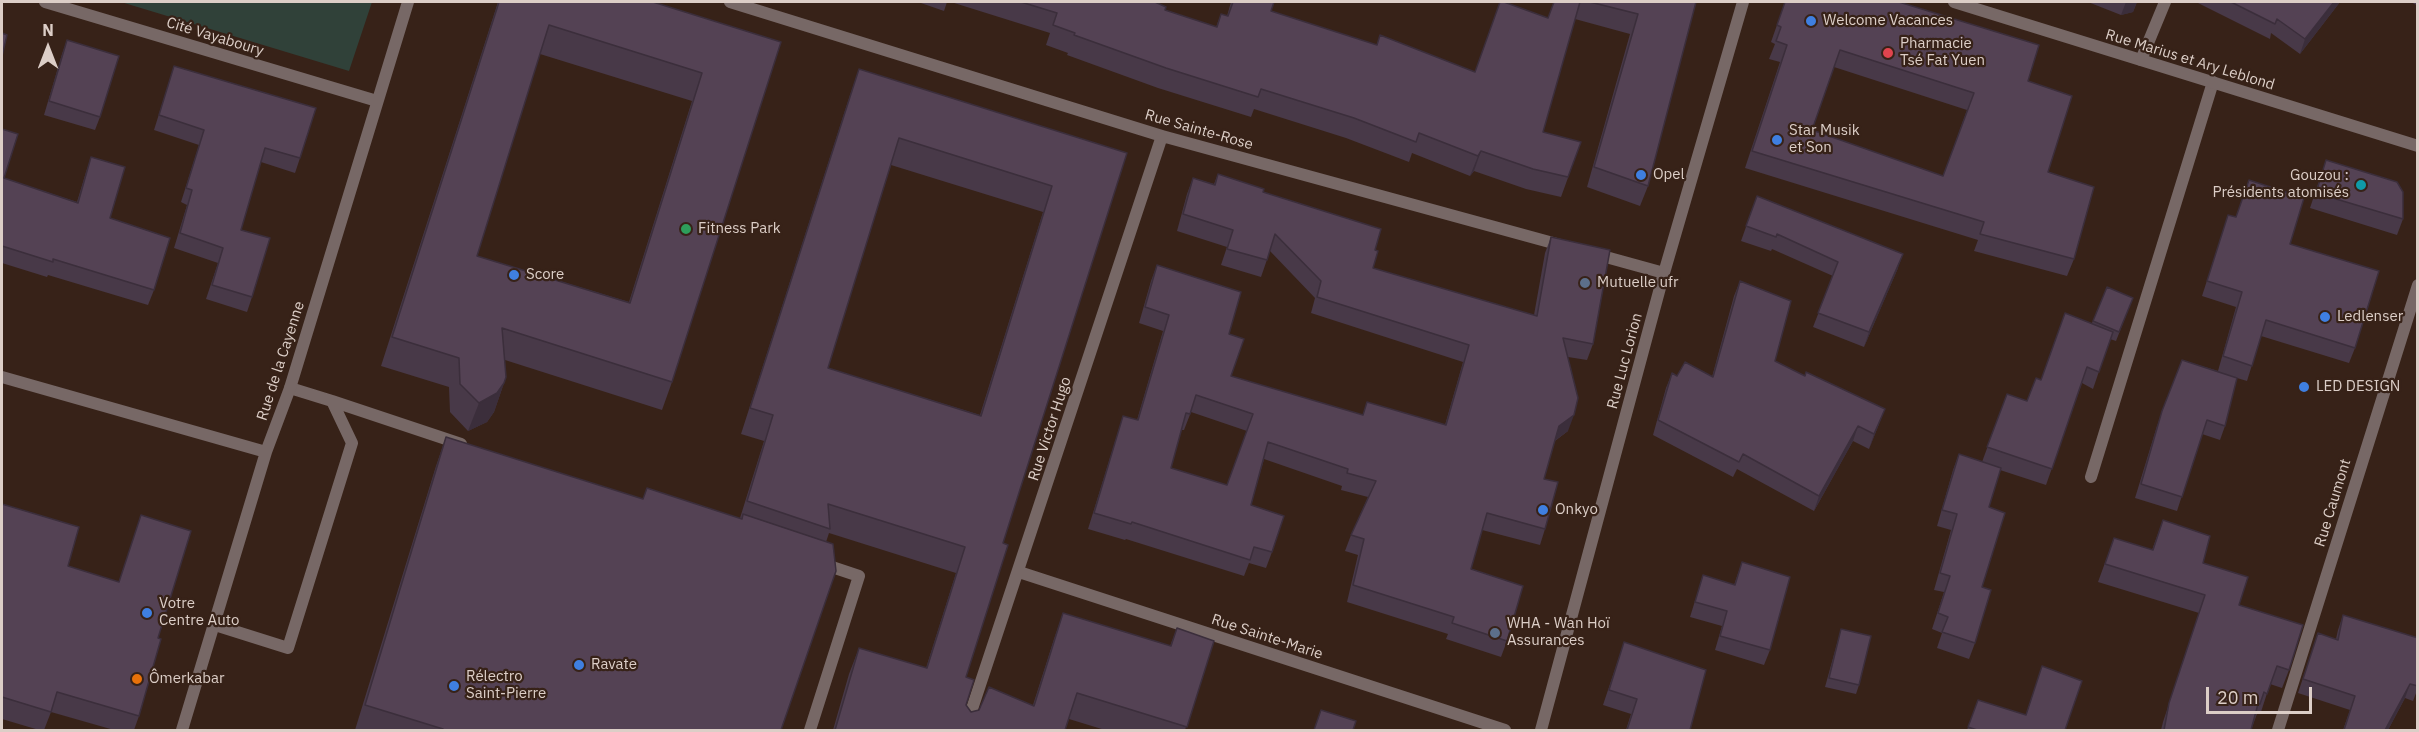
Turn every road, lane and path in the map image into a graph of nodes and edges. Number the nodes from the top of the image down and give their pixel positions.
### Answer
1 (45, 2) edge
2 (408, 2) edge
3 (730, 2) edge
4 (1743, 2) edge
5 (1954, 2) edge
6 (2165, 2) edge
7 (2141, 60) junction
8 (2213, 82) junction
9 (377, 101) junction
10 (1162, 136) junction
11 (2418, 146) edge
12 (1664, 273) junction
13 (2418, 285) edge
14 (2, 376) edge
15 (290, 388) junction
16 (332, 401) junction
17 (477, 449) edge
18 (266, 452) junction
19 (2091, 477) dead end
20 (803, 557) edge
21 (1019, 572) junction
22 (215, 625) junction
23 (182, 730) edge
24 (810, 730) edge
25 (965, 730) edge
26 (1505, 730) edge
27 (1541, 730) edge
28 (2278, 730) edge

1 - 9 street, Cité Vayaboury
2 - 9 street, Rue de la Cayenne
3 - 10 street, Rue Sainte-Rose
4 - 12 street, Rue Luc Lorion
5 - 7 street, Rue Marius et Ary Leblond
6 - 7 street
7 - 8 street, Rue Marius et Ary Leblond
8 - 11 street, Rue Marius et Ary Leblond
8 - 19 street
9 - 15 street, Rue de la Cayenne
10 - 12 street, Rue Sainte-Rose
10 - 21 street, Rue Victor Hugo
12 - 27 street, Rue Luc Lorion
13 - 28 street, Rue Caumont
14 - 18 street
15 - 16 street
15 - 18 street, Rue de la Cayenne
16 - 17 street
16 - 22 street
18 - 22 street, Rue de la Cayenne
20 - 24 street
21 - 25 street, Rue Victor Hugo
21 - 26 street, Rue Sainte-Marie
22 - 23 street, Rue de la Cayenne

